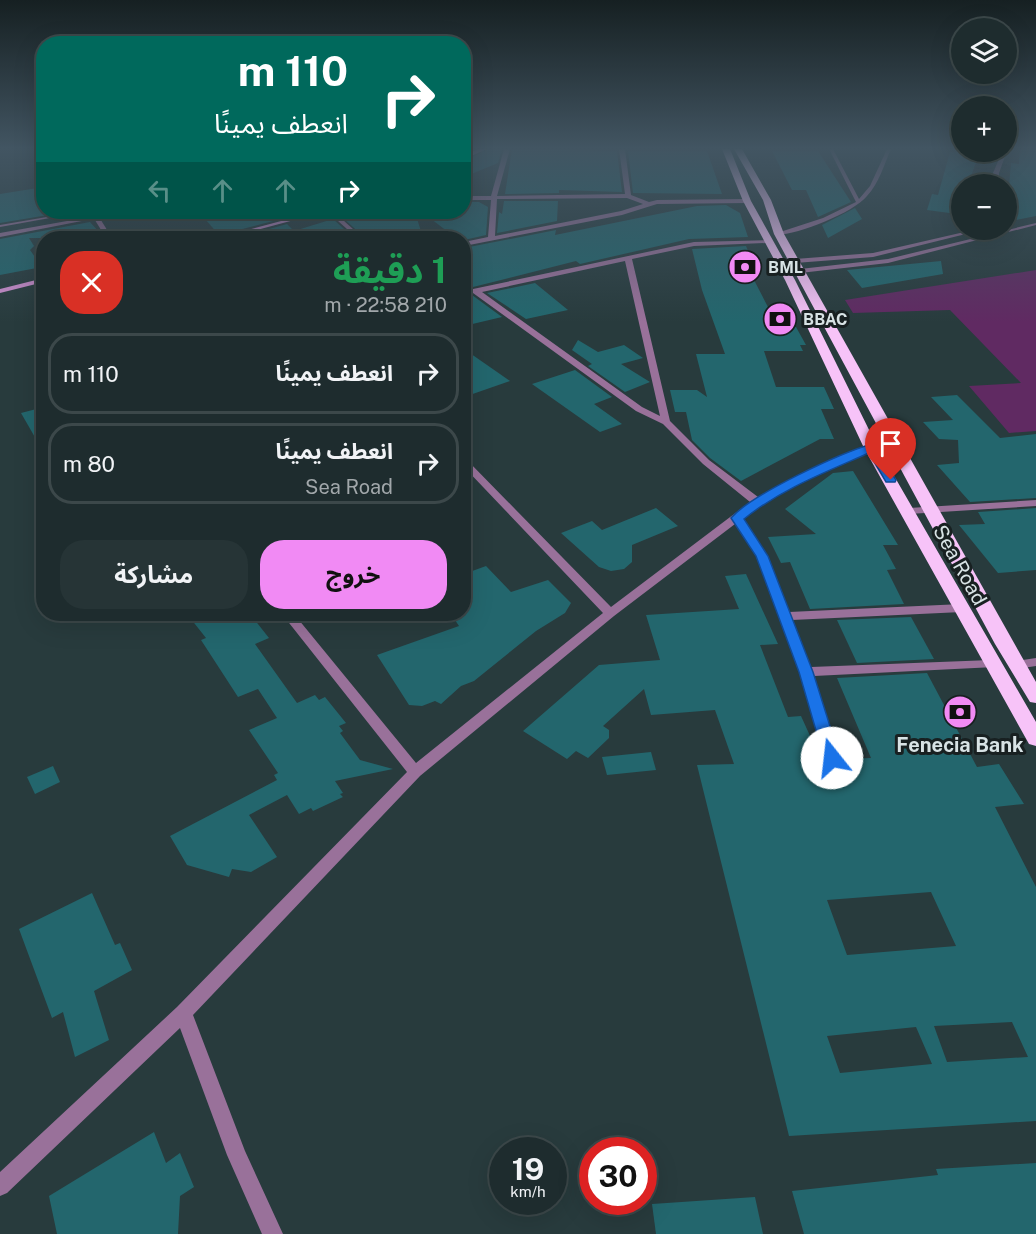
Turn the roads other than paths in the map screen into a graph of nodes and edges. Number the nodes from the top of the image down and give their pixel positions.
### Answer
1 (493, 207) edge
2 (641, 207) edge
3 (751, 207) edge
4 (768, 207) edge
5 (846, 207) edge
6 (40, 219) edge
7 (72, 219) edge
8 (297, 219) edge
9 (339, 219) edge
10 (1036, 224) edge
11 (0, 226) edge
12 (261, 231) edge
13 (352, 231) edge
14 (0, 235) edge
15 (951, 237) edge
16 (773, 238) junction
17 (491, 239) junction
18 (471, 243) edge
19 (628, 258) junction
20 (797, 266) junction
21 (36, 282) edge
22 (0, 291) edge
23 (666, 422) junction
24 (872, 448) junction
25 (471, 469) edge
26 (757, 502) junction
27 (1036, 503) edge
28 (909, 511) junction
29 (933, 511) junction
30 (737, 518) junction
31 (962, 609) junction
32 (610, 613) junction
33 (785, 616) junction
34 (294, 621) edge
35 (1036, 662) edge
36 (991, 664) junction
37 (1016, 665) junction
38 (806, 672) junction
39 (1036, 697) edge
40 (1036, 739) edge
41 (832, 758) dead end
42 (414, 772) junction
43 (183, 1013) junction
44 (0, 1186) edge
45 (273, 1234) edge

1 - 17 street
2 - 17 street
3 - 16 highway, Sea Road
4 - 16 highway, Sea Road
5 - 16 lane
6 - 11 lane
7 - 14 lane
8 - 12 main road
9 - 13 street
10 - 20 lane
15 - 20 street
16 - 19 street
16 - 20 highway, Sea Road
16 - 24 highway, Sea Road
17 - 18 street
19 - 23 street
19 - 23 street
20 - 29 highway, Sea Road
21 - 22 main road
23 - 26 street
24 - 26 street
24 - 28 highway, Sea Road
25 - 32 street
26 - 30 street
27 - 29 street
28 - 29 street
28 - 31 highway, Sea Road
29 - 37 highway, Sea Road
30 - 32 street
30 - 33 street
31 - 33 street
31 - 36 highway, Sea Road
32 - 42 street
33 - 38 street
34 - 42 street
35 - 37 street
36 - 38 street
36 - 40 highway, Sea Road
37 - 39 highway, Sea Road
38 - 41 street
42 - 43 street
43 - 44 street
43 - 45 street

